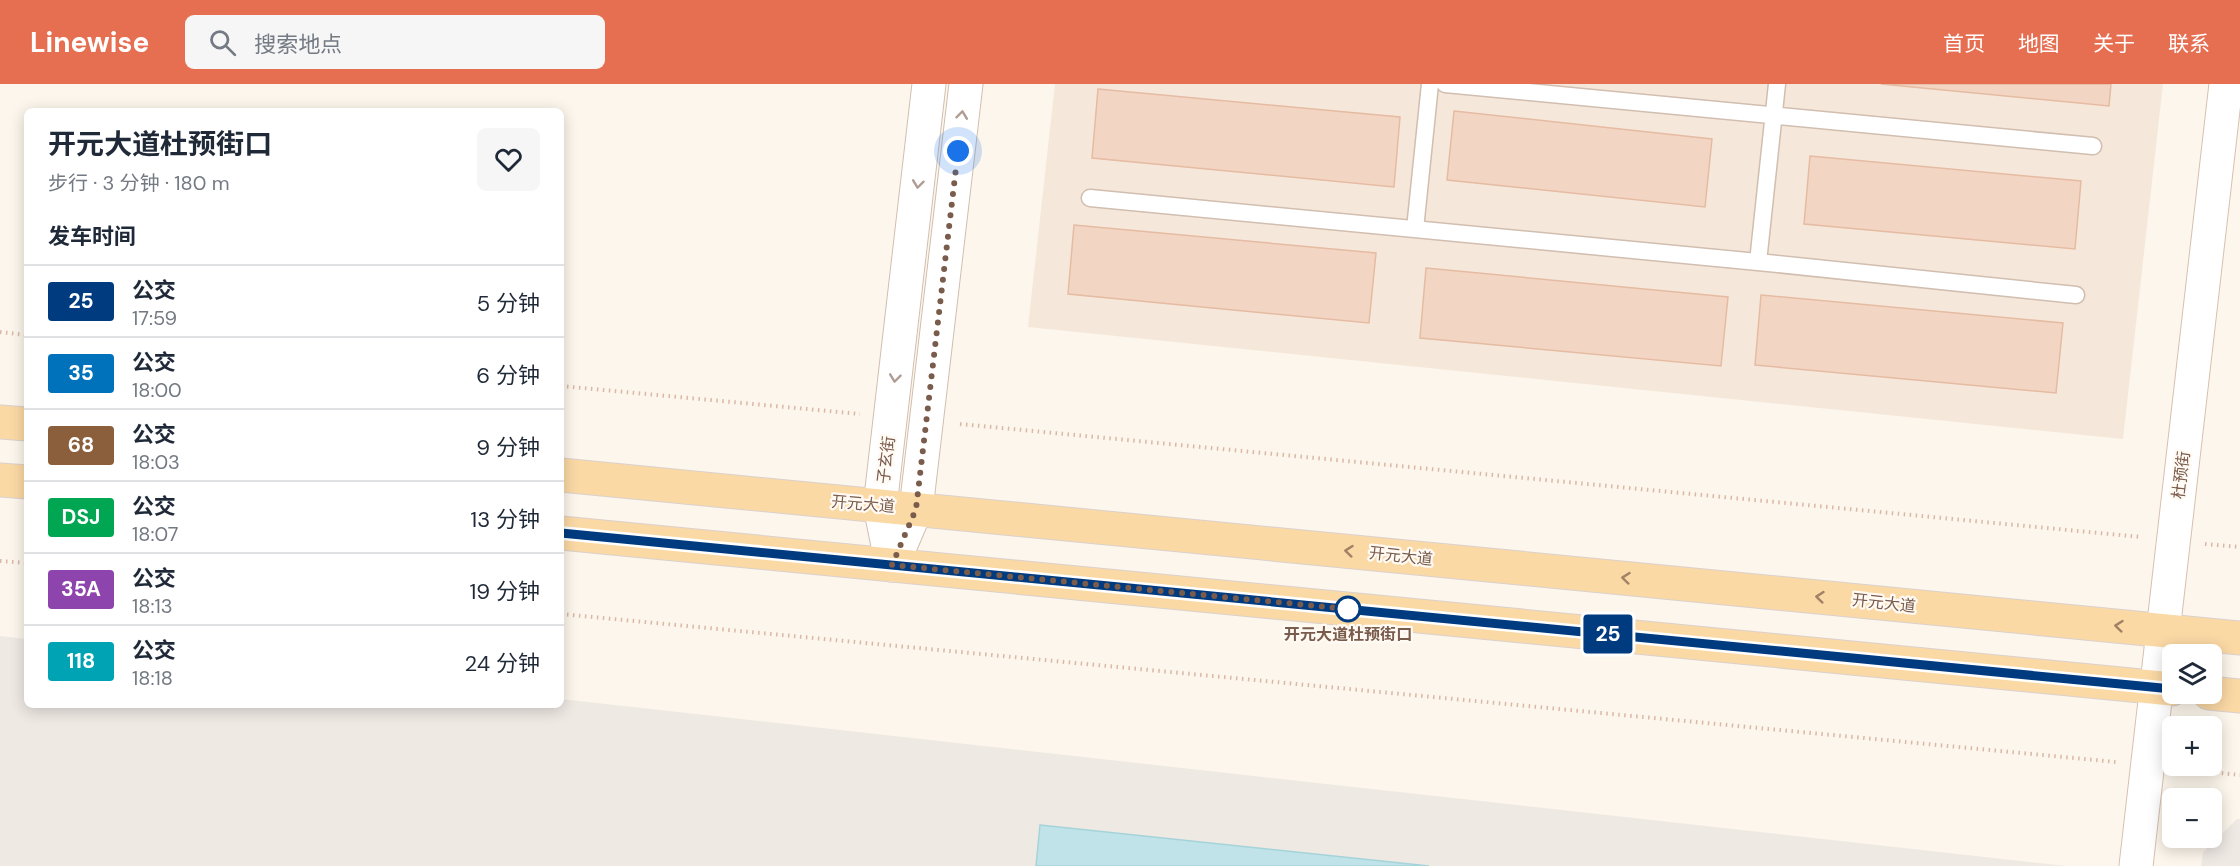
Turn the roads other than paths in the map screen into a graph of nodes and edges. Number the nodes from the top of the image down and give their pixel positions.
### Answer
1 (929, 84) edge
2 (966, 84) edge
3 (1430, 84) edge
4 (1445, 84) edge
5 (1777, 84) edge
6 (2226, 84) edge
7 (1774, 115) junction
8 (2093, 146) dead end
9 (1090, 198) dead end
10 (1415, 229) junction
11 (1758, 262) junction
12 (2076, 295) dead end
13 (0, 422) edge
14 (24, 424) edge
15 (564, 475) edge
16 (0, 480) edge
17 (24, 482) edge
18 (880, 506) junction
19 (916, 509) junction
20 (564, 533) edge
21 (892, 565) junction
22 (2163, 630) junction
23 (2240, 638) edge
24 (2163, 644) edge
25 (2162, 689) edge
26 (2222, 694) edge
27 (2240, 696) edge
28 (2162, 698) edge
29 (2136, 866) edge

1 -> 18 street, 子玄街
19 -> 2 street
3 - 10 lane
4 - 7 lane
5 - 7 lane
6 - 22 street, 杜预街
7 - 8 lane
7 - 11 lane
9 - 10 lane
10 - 11 lane
11 - 12 lane
13 - 14 main road
15 - 18 main road, 开元大道
16 - 17 main road
18 - 19 main road, 开元大道
18 - 21 street, 子玄街
19 - 21 street
22 -> 19 main road, 开元大道
20 - 21 main road
21 - 25 main road
22 - 23 main road, 开元大道
22 - 24 street, 杜预街
26 - 27 main road
28 - 29 street, 杜预街

